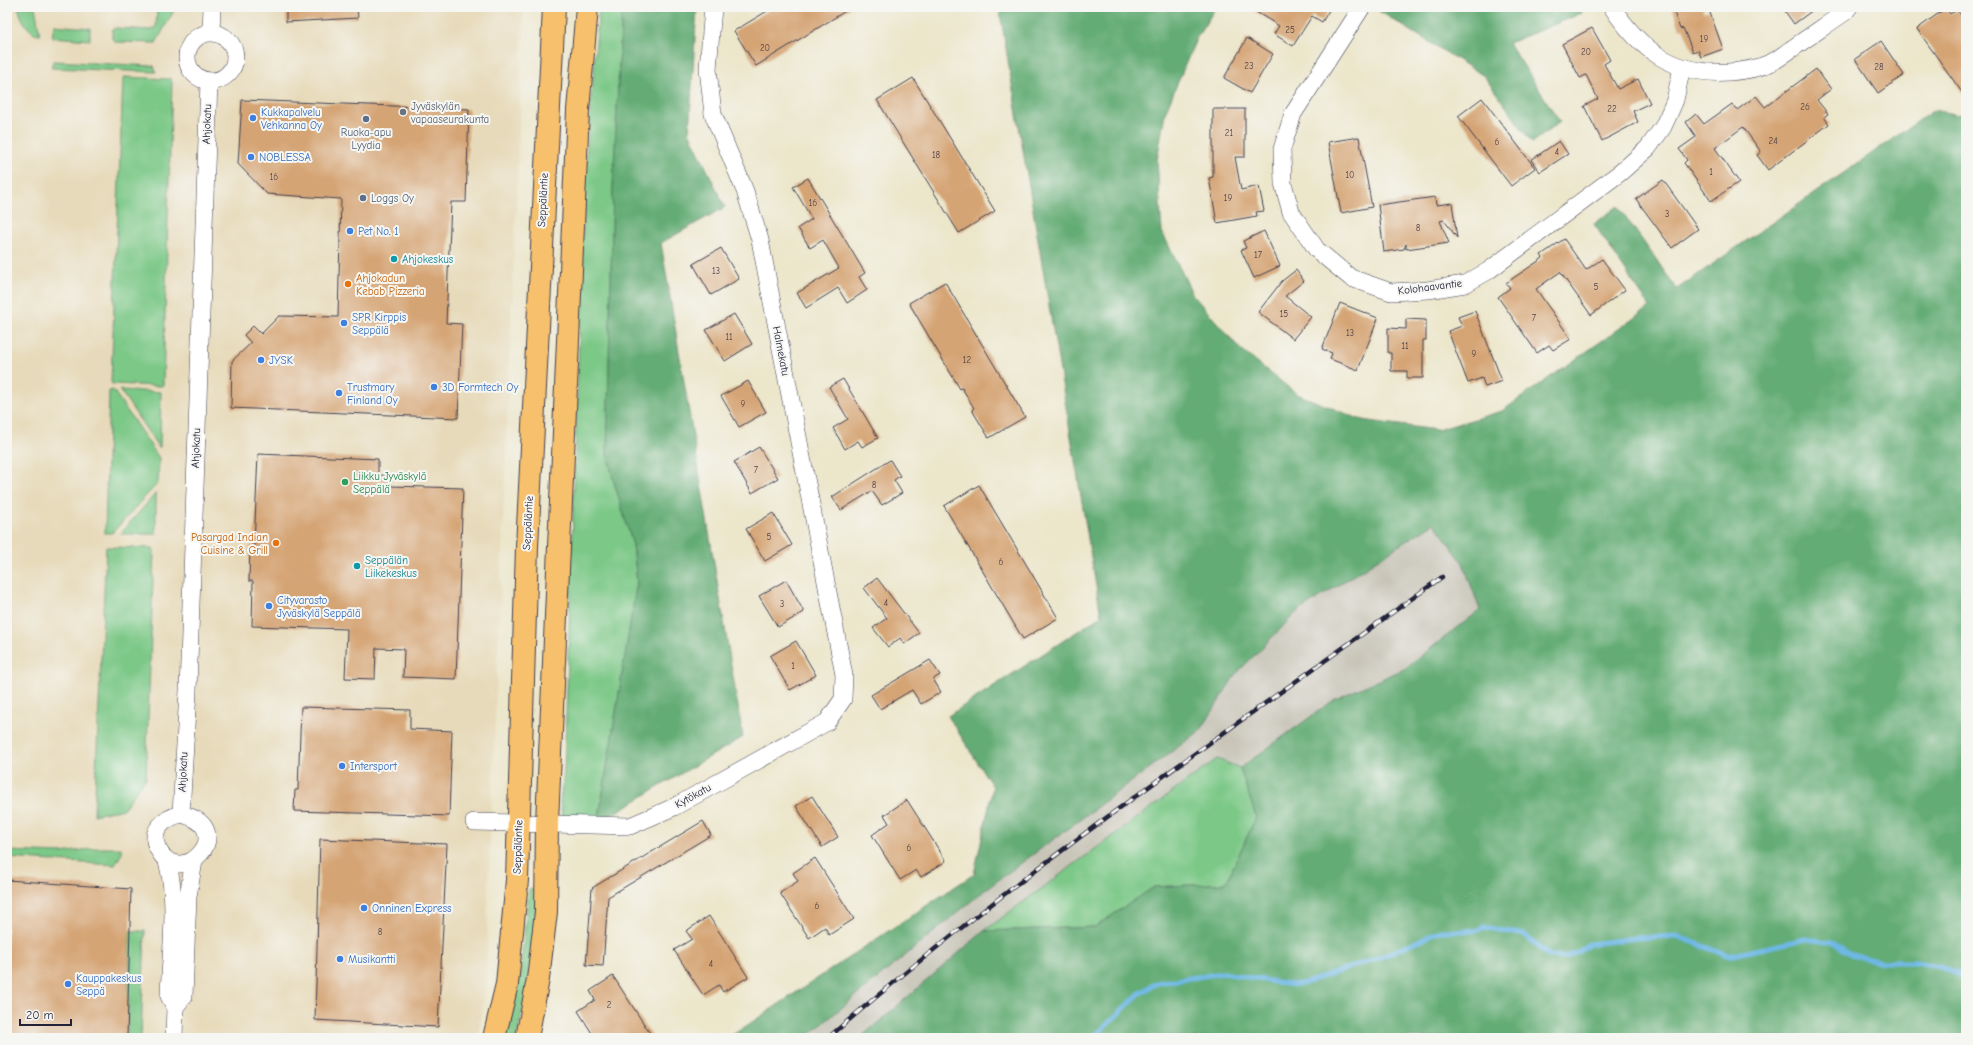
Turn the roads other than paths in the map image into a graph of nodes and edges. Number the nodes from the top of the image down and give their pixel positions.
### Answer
1 (212, 7) edge
2 (554, 7) edge
3 (587, 7) edge
4 (713, 7) edge
5 (1362, 7) edge
6 (1612, 7) edge
7 (1849, 7) edge
8 (211, 32) junction
9 (1682, 67) junction
10 (209, 81) junction
11 (843, 699) joint
12 (181, 814) junction
13 (474, 822) dead end
14 (519, 823) junction
15 (547, 823) junction
16 (166, 860) junction
17 (194, 860) junction
18 (175, 1007) junction
19 (174, 1038) edge
20 (494, 1038) edge
21 (527, 1038) edge

1 - 8 street
2 - 14 main road, Seppäläntie
3 - 15 main road
4 - 11 street, Halmekatu
5 - 9 street, Kolohaavantie
6 - 9 street
7 - 9 street
8 - 10 street
8 - 10 street
10 - 12 street, Ahjokatu
11 - 15 street, Kytökatu
12 - 16 street
12 - 17 street
13 - 14 street, Kytökatu
14 - 15 street, Kytökatu
14 - 20 main road, Seppäläntie
15 - 21 main road
16 - 17 street
16 - 18 street
17 - 18 street
18 - 19 street

